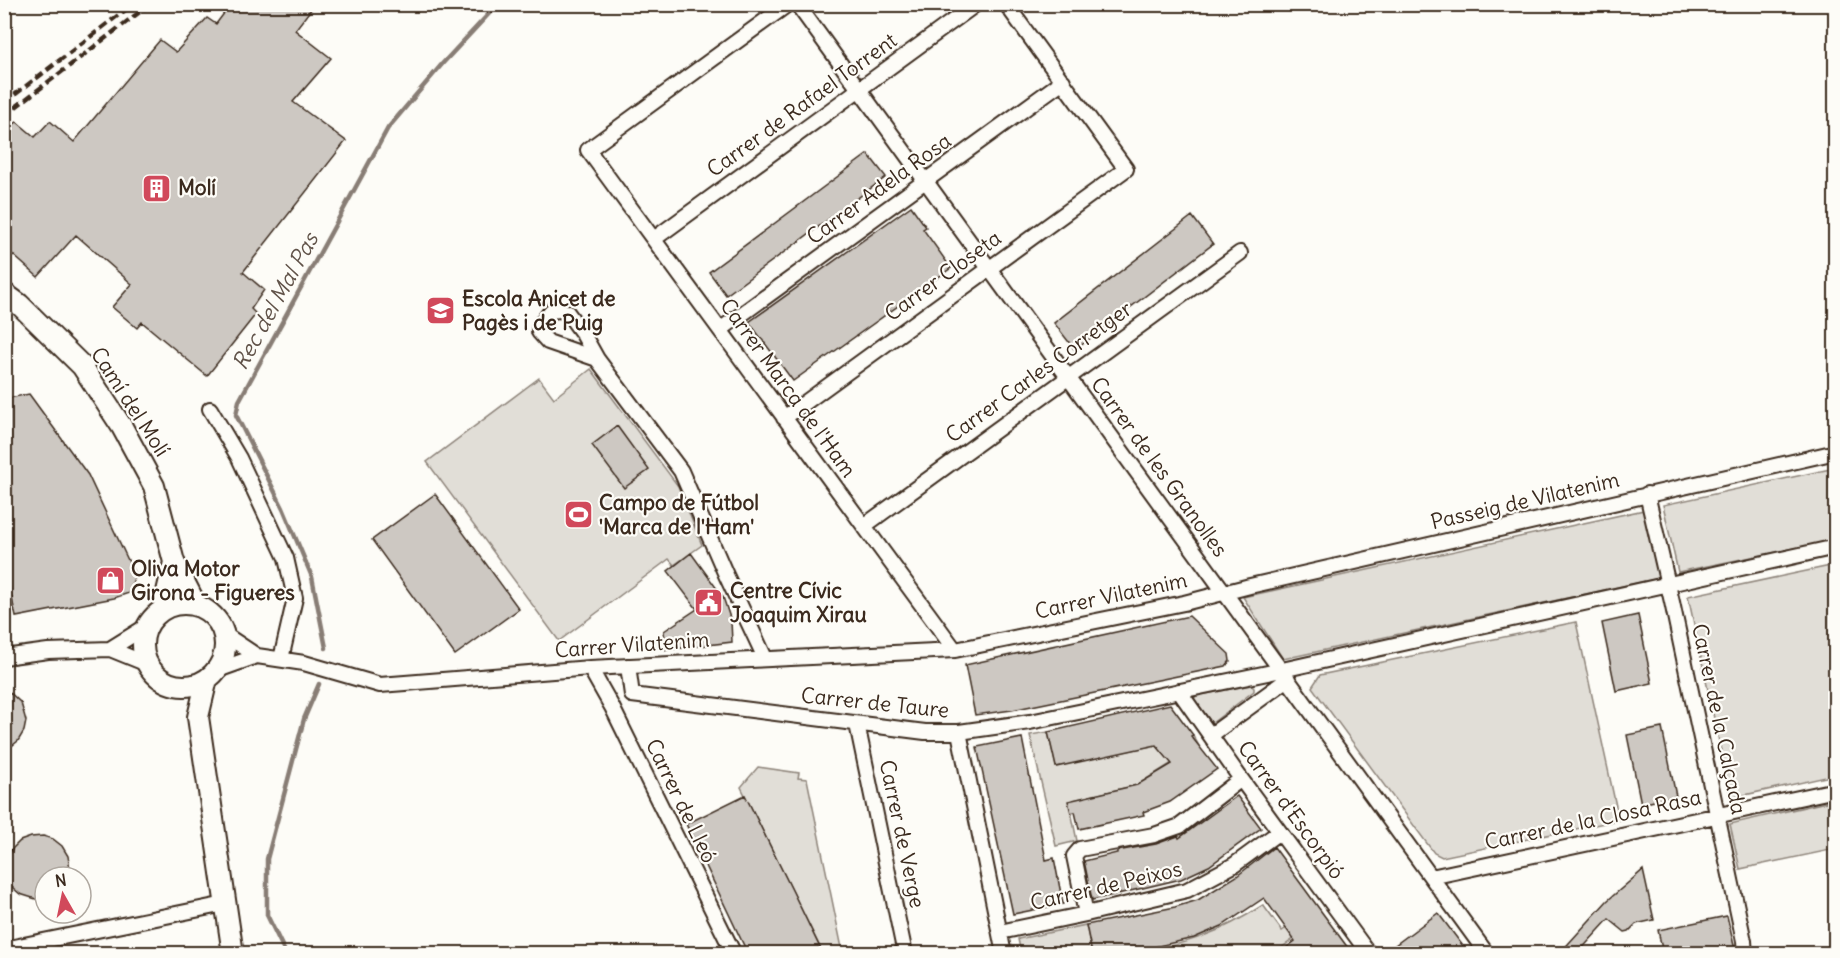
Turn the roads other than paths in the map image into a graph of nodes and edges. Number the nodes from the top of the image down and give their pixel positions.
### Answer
1 (788, 4) edge
2 (797, 4) edge
3 (976, 4) edge
4 (1006, 4) edge
5 (1062, 81) junction
6 (859, 90) junction
7 (926, 181) junction
8 (654, 239) junction
9 (1240, 253) dead end
10 (990, 268) junction
11 (4, 293) edge
12 (720, 330) junction
13 (597, 359) dead end
14 (1069, 377) junction
15 (210, 409) dead end
16 (784, 418) junction
17 (1836, 452) edge
18 (1647, 494) junction
19 (864, 526) junction
20 (1836, 547) edge
21 (174, 562) junction
22 (1668, 585) junction
23 (1224, 592) junction
24 (196, 605) junction
25 (163, 609) junction
26 (147, 626) junction
27 (224, 634) junction
28 (110, 649) junction
29 (955, 650) junction
30 (257, 656) junction
31 (4, 657) edge
32 (765, 658) junction
33 (281, 659) junction
34 (147, 664) junction
35 (628, 666) junction
36 (590, 668) junction
37 (211, 675) junction
38 (1285, 675) junction
39 (174, 685) junction
40 (1179, 691) junction
41 (632, 695) junction
42 (612, 708) junction
43 (198, 717) junction
44 (857, 724) junction
45 (959, 732) junction
46 (1211, 735) junction
47 (1241, 780) junction
48 (1836, 790) edge
49 (1718, 815) junction
50 (1279, 832) junction
51 (1431, 877) junction
52 (225, 904) junction
53 (1086, 915) junction
54 (1000, 932) junction
55 (4, 949) edge
56 (233, 954) edge
57 (734, 954) edge
58 (905, 954) edge
59 (1004, 954) edge
60 (1368, 954) edge
61 (1487, 954) edge
62 (1745, 954) edge

1 - 8 street, Carrer Marca de l'Ham
2 - 6 street, Carrer de les Granolles
3 - 6 street, Carrer de Rafael Torrent
4 - 5 street
5 - 7 street, Carrer Adela Rosa
5 - 10 street, Carrer Closeta
6 - 7 street, Carrer de les Granolles
6 - 8 street, Carrer de Rafael Torrent
7 - 10 street, Carrer de les Granolles
7 - 12 street, Carrer Adela Rosa
8 - 12 street, Carrer Marca de l'Ham
9 - 14 street, Carrer Carles Corretger
10 - 14 street, Carrer de les Granolles
10 - 16 street, Carrer Closeta
11 - 21 main road, Camí del Molí
12 - 16 street, Carrer Marca de l'Ham
13 - 32 street
14 - 19 street, Carrer Carles Corretger
14 - 23 street, Carrer de les Granolles
15 - 33 street
16 - 19 street, Carrer Marca de l'Ham
17 - 18 street, Passeig de Vilatenim
18 - 22 street, Carrer de la Calçada
18 - 23 street, Passeig de Vilatenim
19 - 29 street, Carrer Marca de l'Ham
20 - 22 street
21 - 24 main road, Camí del Molí
21 - 25 main road, Camí del Molí
22 - 38 street
22 - 49 street, Carrer de la Calçada
23 - 29 street, Carrer Vilatenim
23 - 38 street, Carrer de les Granolles
24 - 25 main road
24 - 27 main road
25 - 26 main road
26 - 28 street
26 - 34 main road
27 - 30 street, Carrer Vilatenim
27 - 37 main road
28 - 31 street
28 - 34 street
29 - 32 street, Carrer Vilatenim
30 - 33 street, Carrer Vilatenim
30 - 37 street, Carrer Vilatenim
32 - 35 street, Carrer Vilatenim
33 - 36 street, Carrer Vilatenim
34 - 39 main road
35 - 36 street, Carrer Vilatenim
35 - 41 street
36 - 42 street, Carrer de Lleó
37 - 39 main road
37 - 43 main road
38 - 40 street, Carrer de Taure
38 - 46 street
38 - 51 street, Carrer de les Granolles
39 - 43 main road
40 - 45 street, Carrer de Taure
40 - 46 street, Carrer d'Escorpió
41 - 42 street
41 - 44 street, Carrer de Taure
42 - 57 street, Carrer de Lleó
43 - 52 main road
44 - 45 street, Carrer de Taure
44 - 58 street, Carrer de Verge
45 - 54 street
46 - 47 street, Carrer d'Escorpió
47 - 50 street, Carrer d'Escorpió
47 - 53 street
48 - 49 street, Carrer de la Closa Rasa
49 - 51 street, Carrer de la Closa Rasa
49 - 62 street, Carrer de la Calçada
50 - 53 street, Carrer de Peixos
50 - 60 street, Carrer d'Escorpió
51 - 61 street, Carrer de les Granolles
52 - 55 street
52 - 56 main road
53 - 54 street, Carrer de Peixos
54 - 59 street

